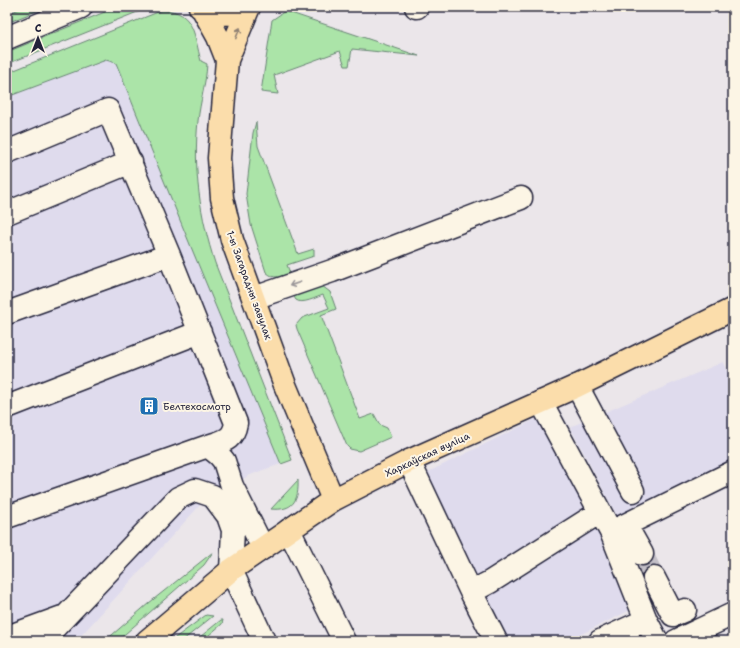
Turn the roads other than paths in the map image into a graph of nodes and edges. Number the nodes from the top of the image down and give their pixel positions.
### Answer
1 (81, 7) edge
2 (245, 7) edge
3 (249, 7) edge
4 (201, 8) edge
5 (7, 38) edge
6 (227, 60) junction
7 (7, 152) edge
8 (131, 162) junction
9 (521, 198) dead end
10 (7, 213) edge
11 (169, 255) junction
12 (254, 298) junction
13 (733, 309) edge
14 (7, 314) edge
15 (200, 332) junction
16 (577, 386) junction
17 (12, 401) edge
18 (541, 402) junction
19 (208, 446) junction
20 (409, 461) junction
21 (733, 472) edge
22 (633, 491) dead end
23 (333, 500) junction
24 (600, 512) junction
25 (7, 517) edge
26 (289, 530) junction
27 (611, 532) junction
28 (263, 548) junction
29 (642, 554) tunnel mouth
30 (231, 570) junction
31 (654, 578) tunnel mouth
32 (471, 592) junction
33 (685, 610) dead end
34 (733, 614) edge
35 (67, 615) junction
36 (646, 620) junction
37 (7, 637) edge
38 (42, 641) edge
39 (147, 641) edge
40 (264, 641) edge
41 (344, 641) edge
42 (496, 641) edge
43 (600, 641) edge
44 (656, 641) edge
45 (676, 641) edge

1 - 5 street
2 - 4 main road
6 -> 3 main road, 1-ы Загарадны завулак
4 - 6 main road, 1-ы Загарадны завулак
6 - 12 main road, 1-ы Загарадны завулак
7 - 8 street
8 - 10 street
8 - 11 street
9 -> 12 street
11 - 14 street
11 - 15 street
12 - 23 main road, 1-ы Загарадны завулак
13 - 16 main road, Харкаўская вуліца
15 - 17 street
15 - 19 street
16 - 18 main road, Харкаўская вуліца
16 - 22 street
18 - 20 main road, Харкаўская вуліца
18 - 24 street
19 - 25 street
19 - 28 street
20 - 23 main road, Харкаўская вуліца
20 - 32 street
21 - 27 street
23 - 26 main road, Харкаўская вуліца
24 - 27 street
24 - 32 street
26 - 28 main road, Харкаўская вуліца
26 - 41 street
27 - 29 street
27 - 36 street
28 - 30 main road, Харкаўская вуліца
30 - 35 street
30 - 39 main road, Харкаўская вуліца
30 - 40 street
31 - 33 street
32 - 42 street
34 - 45 street
35 - 37 street
35 - 38 street
36 - 43 street
36 - 44 street

